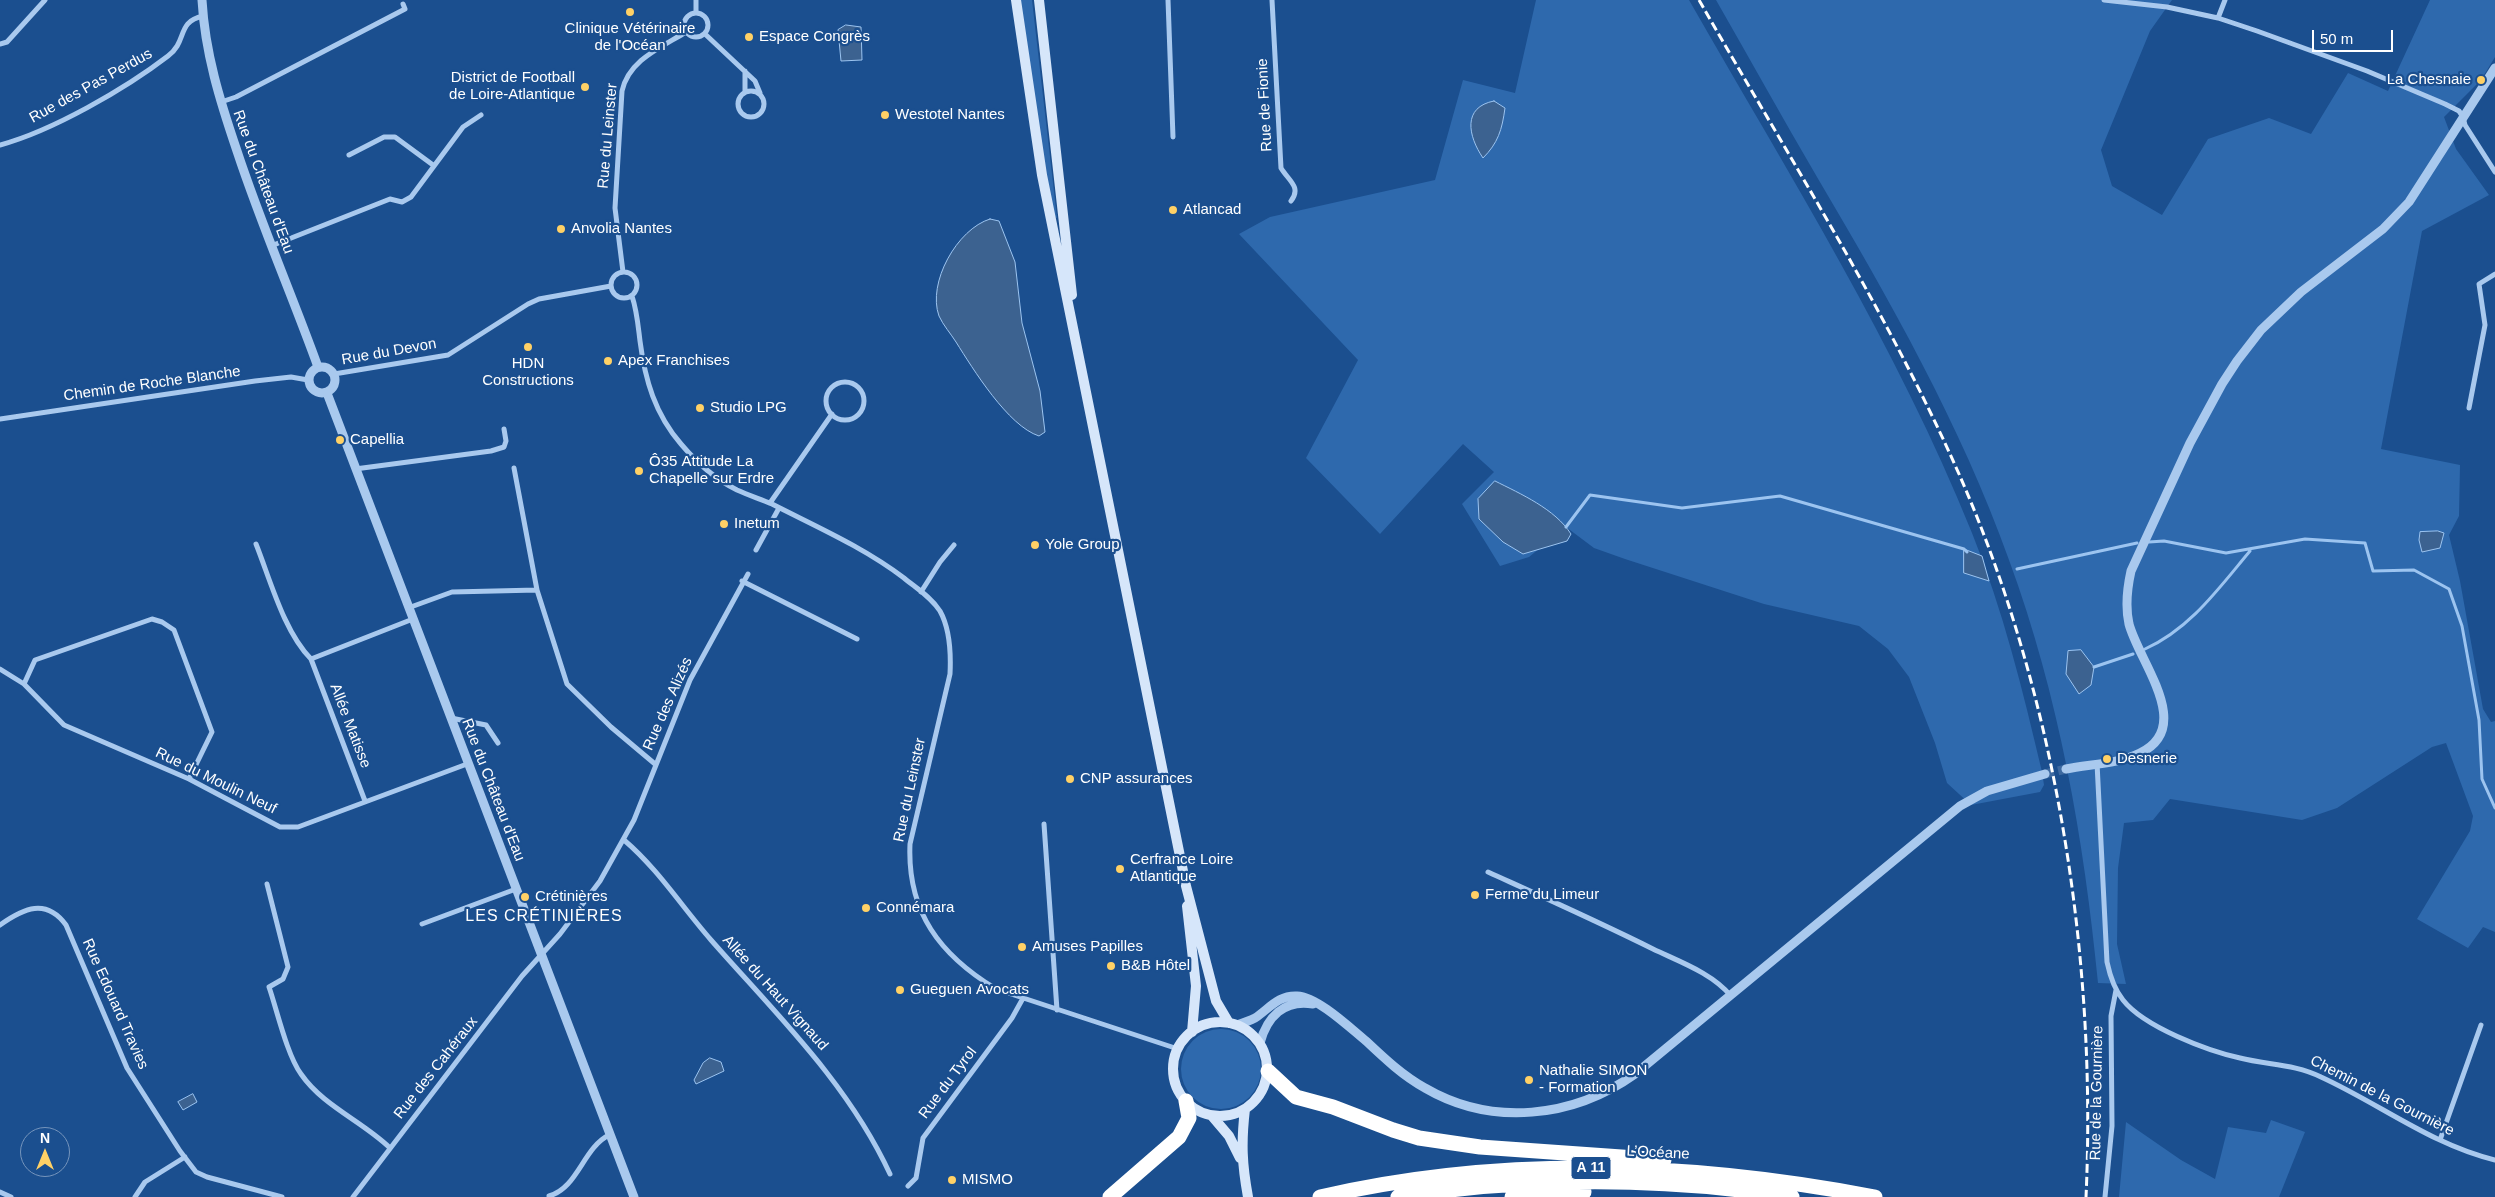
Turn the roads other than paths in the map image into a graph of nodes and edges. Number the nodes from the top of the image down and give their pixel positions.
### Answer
1 (45, 0) edge
2 (202, 0) edge
3 (696, 0) edge
4 (1016, 0) edge
5 (1039, 0) edge
6 (1168, 0) edge
7 (1272, 0) edge
8 (2104, 0) edge
9 (2225, 0) edge
10 (404, 4) dead end
11 (696, 13) junction
12 (203, 16) junction
13 (2218, 18) junction
14 (686, 32) junction
15 (705, 34) junction
16 (0, 44) edge
17 (2495, 68) edge
18 (745, 71) junction
19 (745, 92) junction
20 (760, 94) junction
21 (220, 102) junction
22 (481, 115) dead end
23 (2463, 117) junction
24 (1173, 137) dead end
25 (0, 145) edge
26 (349, 155) dead end
27 (433, 165) junction
28 (2495, 172) edge
29 (1291, 201) dead end
30 (271, 246) junction
31 (623, 272) junction
32 (2495, 274) edge
33 (611, 286) junction
34 (632, 296) junction
35 (1075, 333) junction
36 (318, 367) junction
37 (334, 374) junction
38 (308, 380) junction
39 (327, 393) junction
40 (2470, 408) dead end
41 (832, 414) junction
42 (0, 419) edge
43 (504, 429) dead end
44 (514, 468) dead end
45 (355, 469) junction
46 (770, 503) junction
47 (779, 508) junction
48 (256, 544) dead end
49 (954, 545) dead end
50 (756, 550) dead end
51 (748, 574) dead end
52 (742, 582) junction
53 (536, 590) junction
54 (921, 592) junction
55 (408, 608) junction
56 (413, 619) junction
57 (858, 638) dead end
58 (311, 659) junction
59 (0, 669) edge
60 (24, 684) junction
61 (451, 718) junction
62 (498, 744) dead end
63 (2096, 763) junction
64 (467, 764) junction
65 (655, 764) junction
66 (2066, 769) tunnel mouth
67 (2045, 774) tunnel mouth
68 (189, 779) junction
69 (365, 801) junction
70 (1044, 824) dead end
71 (624, 840) junction
72 (1488, 872) dead end
73 (267, 884) dead end
74 (1186, 886) junction
75 (516, 889) junction
76 (422, 924) dead end
77 (0, 925) edge
78 (540, 954) junction
79 (2116, 989) junction
80 (1731, 996) junction
81 (1022, 1000) junction
82 (1317, 1004) junction
83 (1057, 1010) junction
84 (1233, 1024) junction
85 (2481, 1025) dead end
86 (1192, 1032) junction
87 (1260, 1043) junction
88 (1178, 1049) junction
89 (1268, 1071) junction
90 (1186, 1101) junction
91 (1245, 1109) junction
92 (1212, 1116) junction
93 (609, 1135) junction
94 (2440, 1140) junction
95 (390, 1148) junction
96 (185, 1157) junction
97 (2495, 1160) edge
98 (1241, 1161) junction
99 (890, 1174) dead end
100 (1723, 1174) junction
101 (1626, 1182) junction
102 (908, 1186) dead end
103 (0, 1192) edge
104 (549, 1196) edge
105 (632, 1196) edge
106 (10, 1197) edge
107 (135, 1197) edge
108 (282, 1197) edge
109 (353, 1197) edge
110 (1110, 1197) edge
111 (1248, 1197) edge
112 (1320, 1197) edge
113 (1398, 1197) edge
114 (1512, 1197) edge
115 (1792, 1197) edge
116 (1875, 1197) edge
117 (2105, 1197) edge

1 - 16 street
2 - 12 street, Rue du Château d'Eau
3 - 11 street
4 - 35 main road
5 - 35 main road
6 - 24 street
7 - 29 street, Rue de Fionie
8 - 13 street
9 - 13 street
10 - 21 street
11 - 14 street
11 - 15 street
12 - 21 street, Rue du Château d'Eau
12 - 25 street, Rue des Pas Perdus
13 - 23 street
14 - 15 street
14 - 31 street, Rue du Leinster
15 - 18 street
17 - 23 street
18 - 19 street
18 - 20 street
19 - 20 street
19 - 20 street
21 - 30 street, Rue du Château d'Eau
22 - 27 street
23 - 28 street
23 - 63 street
26 - 27 street
27 - 30 street
30 - 36 street, Rue du Château d'Eau
31 - 33 street
31 - 34 street
32 - 40 street
33 - 34 street
33 - 37 street, Rue du Devon
34 - 46 street, Rue du Leinster
35 - 74 main road
36 - 37 street
36 - 38 street
37 - 39 street
38 - 39 street
38 - 42 street, Chemin de Roche Blanche
39 - 45 street, Rue du Château d'Eau
41 - 41 street
41 - 46 street
43 - 45 street
44 - 53 street
45 - 55 street, Rue du Château d'Eau
46 - 47 street, Rue du Leinster
47 - 50 street
47 - 54 street, Rue du Leinster
48 - 58 street, Allée Matisse
49 - 54 street
51 - 52 street, Rue des Alizés
52 - 57 street
52 - 65 street, Rue des Alizés
53 - 55 street
53 - 65 street
54 - 81 street, Rue du Leinster
55 - 56 street, Rue du Château d'Eau
56 - 58 street
56 - 61 street, Rue du Château d'Eau
58 - 69 street, Allée Matisse
59 - 60 street, Rue du Moulin Neuf
60 - 68 street, Rue du Moulin Neuf
60 - 68 street
61 - 62 street
61 - 64 street, Rue du Château d'Eau
63 - 66 street
63 - 79 street, Chemin de la Gournière
64 - 69 street, Rue du Moulin Neuf
64 - 75 street, Rue du Château d'Eau
65 - 71 street, Rue des Alizés
67 - 80 street
68 - 69 street, Rue du Moulin Neuf
70 - 83 street
71 - 78 street, Rue des Alizés
71 - 99 street, Allée du Haut Vignaud
72 - 80 street
73 - 95 street
74 - 84 main road
74 - 86 main road
75 - 76 street
75 - 78 street, Rue du Château d'Eau
77 - 96 street, Rue Edouard Travies
78 - 93 street, Rue du Château d'Eau
78 - 95 street, Rue des Cahéraux
79 - 94 street, Chemin de la Gournière
79 - 117 street, Rue de la Gournière
80 - 82 street
81 - 83 street, Rue du Leinster
81 - 102 street, Rue du Tyrol
82 - 84 street
82 - 87 street
83 - 88 street, Rue du Leinster
84 - 86 main road
84 - 87 main road
85 - 94 street
86 - 88 main road
87 - 89 main road
88 - 90 main road
89 - 91 main road
89 - 100 highway
90 - 92 main road
90 - 110 highway
91 - 92 main road
91 - 98 main road
92 - 98 main road
93 - 104 street
93 - 105 street, Rue du Château d'Eau
94 - 97 street, Chemin de la Gournière
95 - 109 street, Rue des Cahéraux
96 - 107 street
96 - 108 street, Rue Edouard Travies
98 - 111 main road
100 - 112 highway, L’Océane / A 11
100 - 116 highway, L’Océane / A 11
101 - 113 highway, L’Océane / A 11
101 - 114 highway
101 - 115 highway, L’Océane / A 11
103 - 106 street

